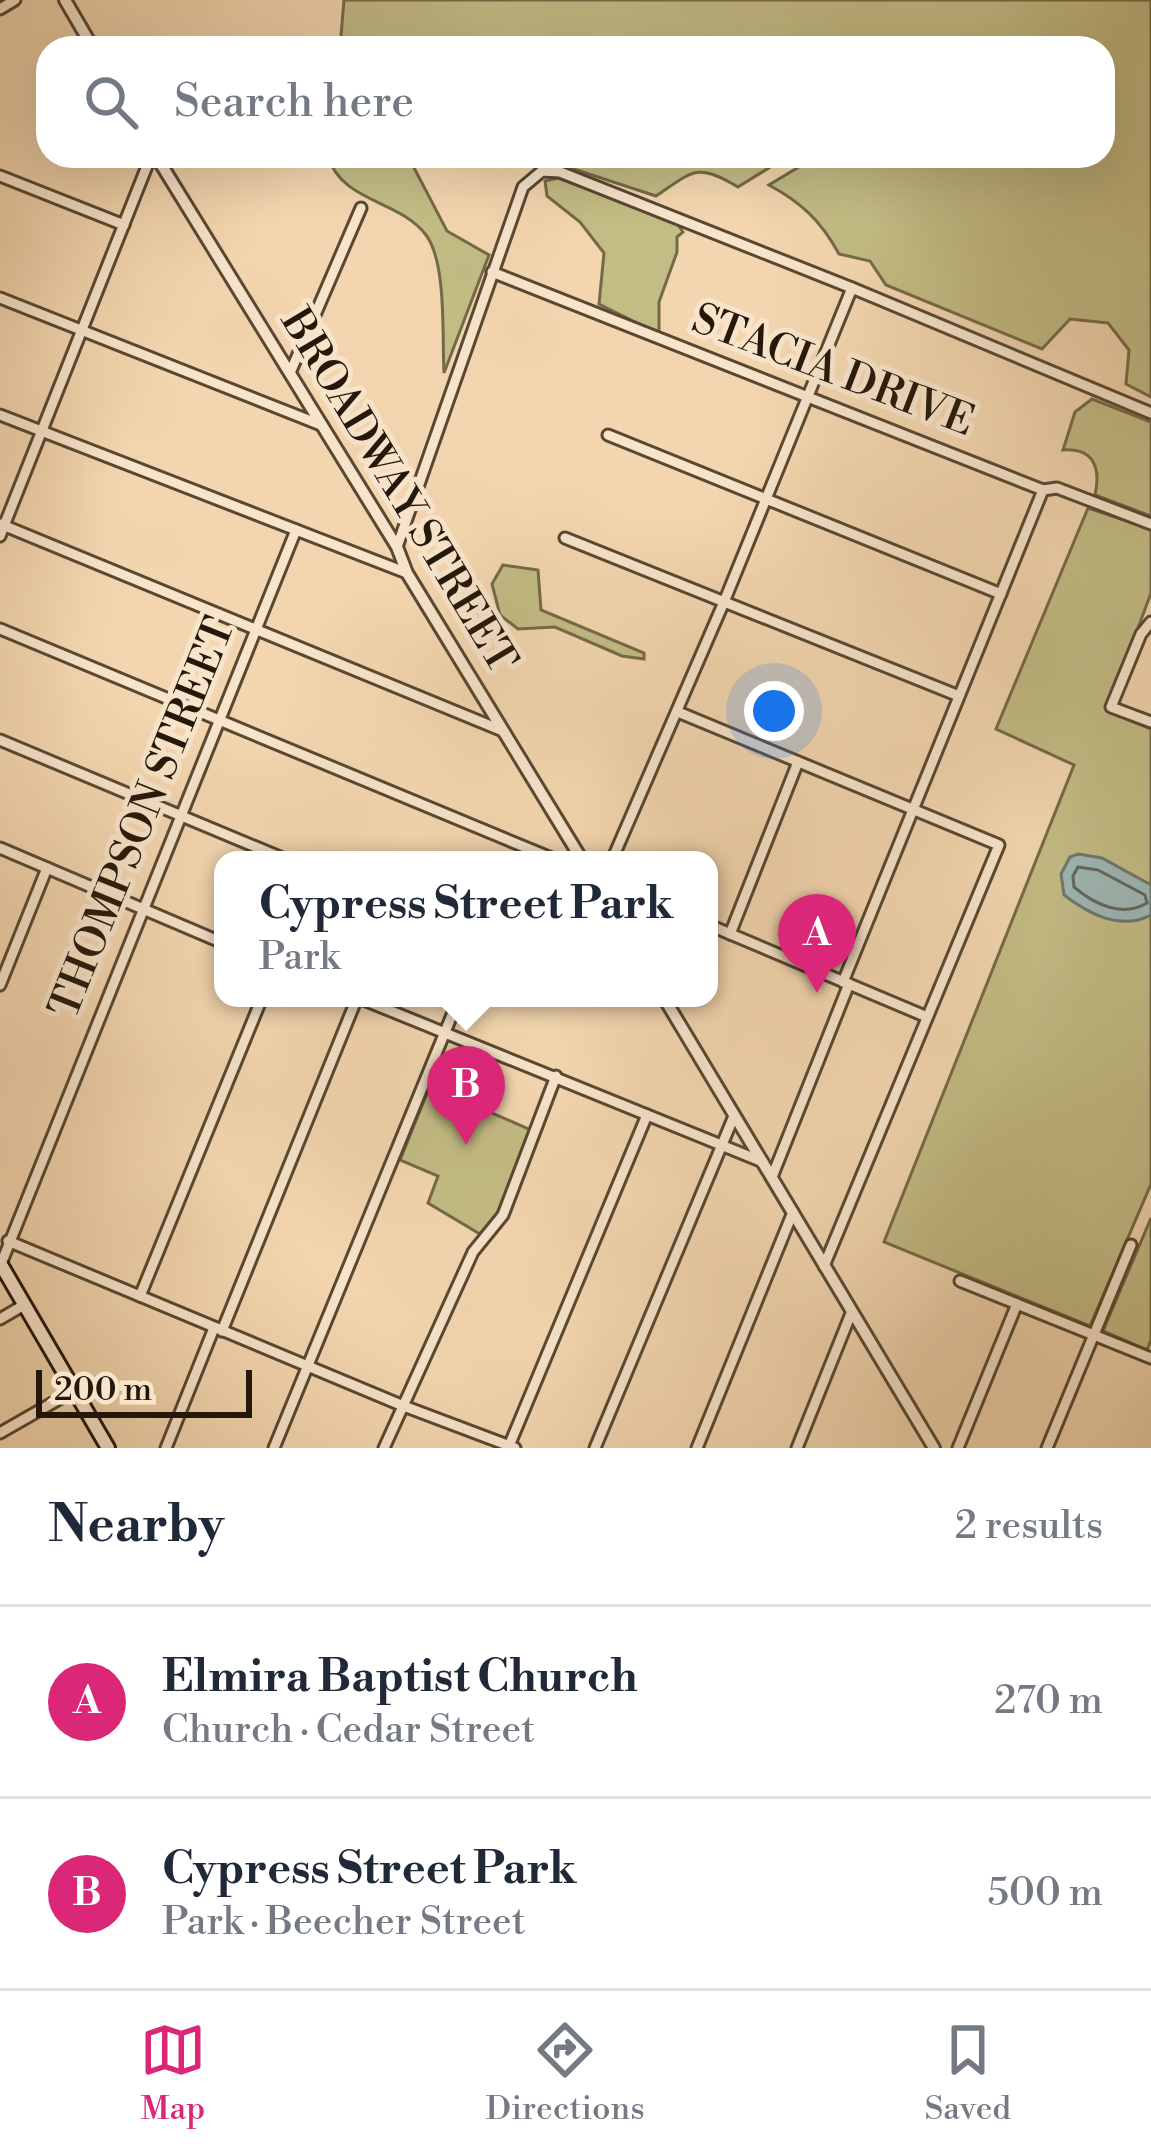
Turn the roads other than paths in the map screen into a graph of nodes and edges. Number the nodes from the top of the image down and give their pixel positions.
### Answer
1 (15, 0) edge
2 (64, 0) edge
3 (0, 9) edge
4 (86, 36) edge
5 (149, 168) edge
6 (161, 168) edge
7 (0, 176) edge
8 (361, 208) dead end
9 (124, 224) junction
10 (491, 272) junction
11 (853, 288) junction
12 (0, 298) edge
13 (82, 332) junction
14 (290, 374) junction
15 (808, 397) junction
16 (1151, 413) edge
17 (0, 415) edge
18 (321, 425) junction
19 (43, 431) junction
20 (608, 435) dead end
21 (1043, 490) junction
22 (766, 499) junction
23 (1151, 524) edge
24 (1, 528) edge
25 (296, 530) junction
26 (565, 538) dead end
27 (397, 547) junction
28 (407, 574) junction
29 (1001, 594) junction
30 (724, 602) junction
31 (1151, 622) edge
32 (254, 628) junction
33 (0, 629) edge
34 (959, 696) junction
35 (678, 712) junction
36 (1151, 722) edge
37 (218, 723) junction
38 (503, 731) junction
39 (0, 740) edge
40 (799, 762) junction
41 (913, 810) junction
42 (180, 816) junction
43 (521, 847) junction
44 (0, 848) edge
45 (265, 851) edge
46 (519, 851) edge
47 (532, 851) edge
48 (577, 851) edge
49 (616, 851) edge
50 (47, 868) junction
51 (142, 910) junction
52 (718, 929) edge
53 (730, 934) junction
54 (214, 939) edge
55 (846, 983) junction
56 (0, 986) edge
57 (258, 1007) edge
58 (354, 1007) edge
59 (380, 1007) edge
60 (455, 1007) edge
61 (669, 1007) edge
62 (926, 1017) junction
63 (444, 1033) junction
64 (556, 1076) junction
65 (647, 1115) junction
66 (734, 1115) junction
67 (720, 1144) junction
68 (763, 1162) junction
69 (772, 1177) junction
70 (793, 1211) junction
71 (8, 1241) junction
72 (1131, 1245) dead end
73 (0, 1264) edge
74 (824, 1266) junction
75 (960, 1281) dead end
76 (140, 1295) junction
77 (1017, 1304) junction
78 (24, 1305) junction
79 (852, 1312) junction
80 (0, 1319) edge
81 (219, 1329) junction
82 (1093, 1336) junction
83 (1151, 1358) edge
84 (307, 1364) junction
85 (74, 1390) junction
86 (401, 1406) junction
87 (0, 1433) edge
88 (492, 1445) edge
89 (512, 1447) edge
90 (108, 1448) edge
91 (166, 1448) edge
92 (274, 1448) edge
93 (384, 1448) edge
94 (595, 1448) edge
95 (697, 1448) edge
96 (797, 1448) edge
97 (934, 1448) edge
98 (958, 1448) edge
99 (1047, 1448) edge

1 - 3 street
2 - 4 street
5 - 9 street
6 - 14 street, BROADWAY STREET
7 - 9 street
8 - 14 street
9 - 13 street
10 - 11 street
10 - 15 street, STACIA DRIVE
10 - 27 street
11 - 15 street
11 - 16 street
12 - 13 street
13 - 18 street
13 - 19 street
14 - 18 street, BROADWAY STREET
15 - 21 street, STACIA DRIVE
15 - 22 street
17 - 19 street
18 - 27 street, BROADWAY STREET
19 - 24 street
19 - 25 street
20 - 22 street
21 - 23 street, STACIA DRIVE
21 - 29 street
22 - 29 street
22 - 30 street
24 - 32 street
25 - 28 street
25 - 32 street, THOMPSON STREET
26 - 30 street
27 - 28 street, BROADWAY STREET
28 - 38 street, BROADWAY STREET
29 - 34 street
30 - 34 street
30 - 35 street
31 - 36 street
32 - 37 street, THOMPSON STREET
32 - 38 street
33 - 37 street
34 - 41 street
35 - 40 street
35 - 49 street
37 - 42 street, THOMPSON STREET
37 - 43 street
38 - 48 street, BROADWAY STREET
39 - 42 street
40 - 41 street
40 - 53 street
41 - 55 street
41 - 62 street
42 - 45 street
42 - 51 street, THOMPSON STREET
43 - 46 street
43 - 47 street
44 - 50 street
50 - 51 street
50 - 56 street
51 - 54 street
51 - 71 street, THOMPSON STREET
52 - 53 street
53 - 55 street
55 - 62 street
55 - 69 street
57 - 76 street
58 - 81 street
59 - 63 street
60 - 63 street
61 - 66 street
62 - 74 street
63 - 64 street
63 - 84 street
64 - 65 street
64 - 86 street
65 - 67 street
65 - 89 street
66 - 67 street
66 - 68 street
67 - 68 street
67 - 94 street
68 - 69 street
69 - 70 street
70 - 74 street
70 - 95 street
71 - 73 street, THOMPSON STREET
71 - 76 street
72 - 82 street
73 - 78 main road
74 - 79 street
75 - 77 street
76 - 81 street
77 - 82 street
77 - 98 street
78 - 80 street
78 - 85 main road
79 - 96 street
79 - 97 street
81 - 84 street
81 - 91 street
82 - 83 street
82 - 99 street
84 - 86 street
84 - 92 street
85 - 87 street
85 - 90 main road
86 - 88 street
86 - 93 street
88 - 89 street

